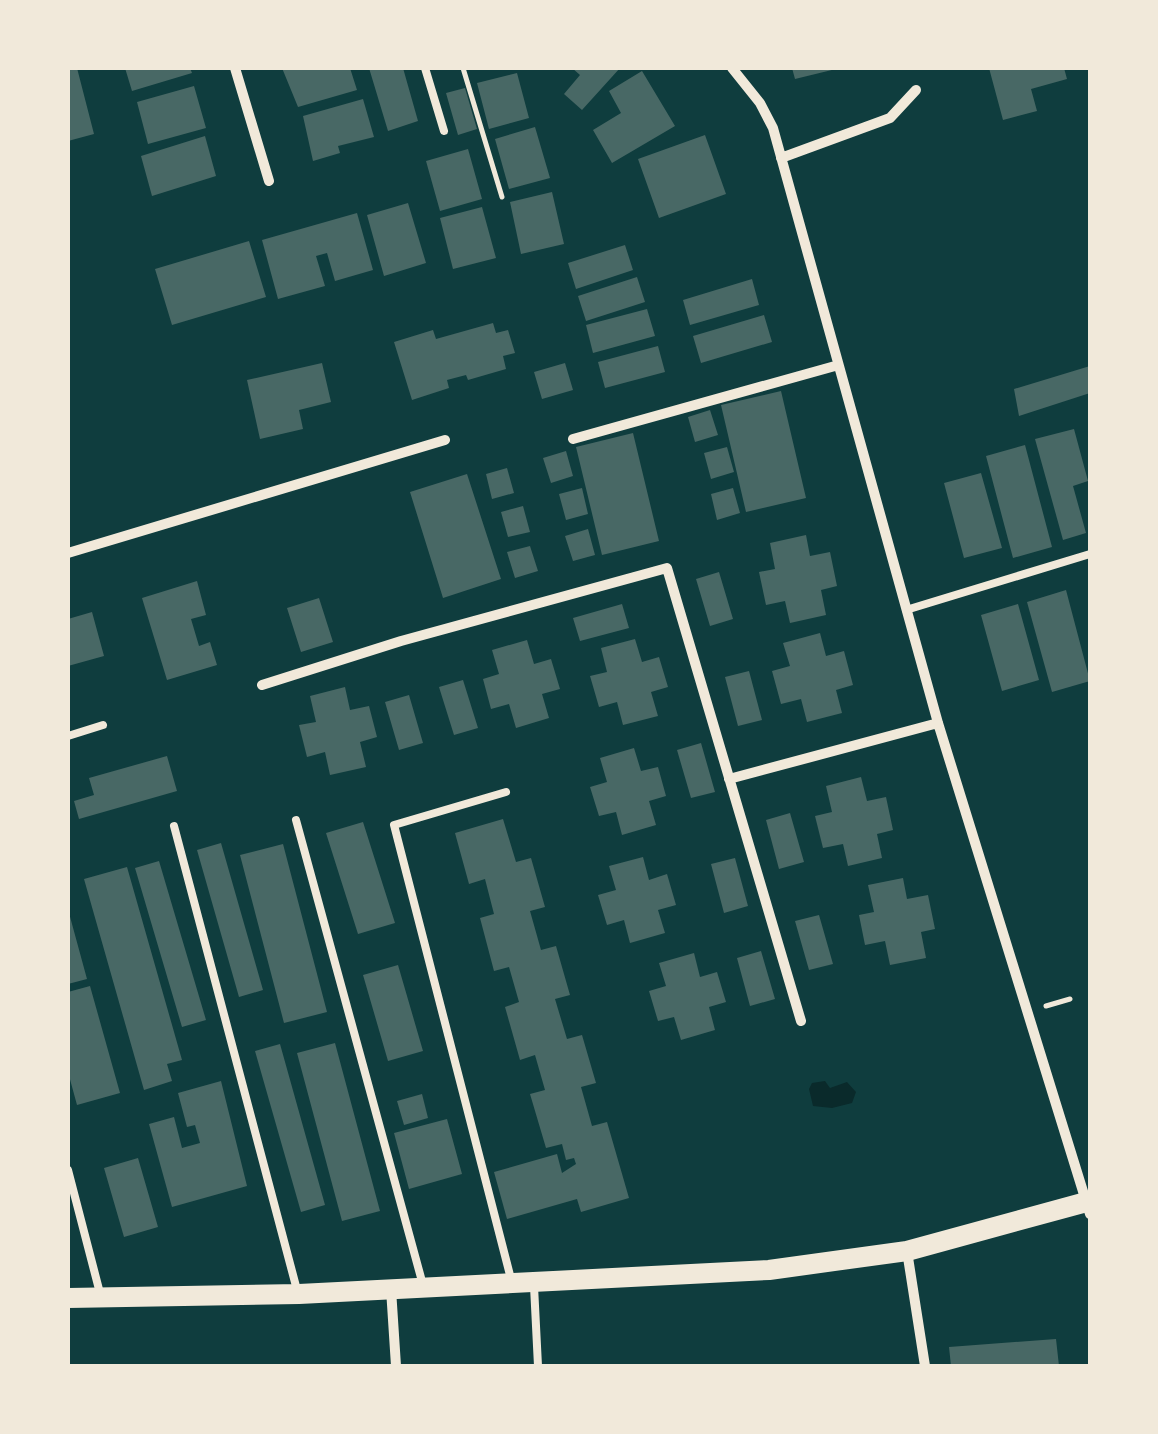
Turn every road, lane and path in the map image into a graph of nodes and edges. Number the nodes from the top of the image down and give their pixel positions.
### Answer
1 (236, 68) edge
2 (425, 68) edge
3 (464, 68) edge
4 (732, 68) edge
5 (916, 90) dead end
6 (444, 131) dead end
7 (781, 158) junction
8 (269, 180) dead end
9 (502, 197) dead end
10 (835, 366) junction
11 (574, 439) dead end
12 (445, 440) dead end
13 (68, 553) edge
14 (1090, 554) edge
15 (906, 610) junction
16 (262, 685) dead end
17 (938, 723) junction
18 (104, 725) dead end
19 (68, 736) edge
20 (729, 779) junction
21 (506, 792) dead end
22 (296, 820) dead end
23 (174, 826) dead end
24 (1070, 998) dead end
25 (1028, 1012) junction
26 (801, 1021) dead end
27 (68, 1170) edge
28 (1089, 1206) edge
29 (907, 1252) junction
30 (534, 1282) junction
31 (512, 1283) junction
32 (391, 1288) junction
33 (424, 1289) junction
34 (299, 1294) junction
35 (102, 1297) junction
36 (68, 1298) edge
37 (396, 1366) edge
38 (538, 1366) edge
39 (924, 1366) edge

1 - 8 street
2 - 6 lane
3 - 9 path
4 - 7 street
5 - 7 street
7 - 10 street
10 - 11 street
10 - 15 street
12 - 13 street
14 - 15 lane
15 - 17 street
16 - 20 street
17 - 20 street
17 - 25 street
18 - 19 lane
20 - 26 street
21 - 31 lane
22 - 33 lane
23 - 34 lane
24 - 25 path
25 - 28 street
27 - 35 lane
28 - 29 main road
29 - 30 main road
29 - 39 street
30 - 31 main road
30 - 38 lane
31 - 33 main road
32 - 33 main road
32 - 34 main road
32 - 37 street
34 - 35 main road
35 - 36 main road

